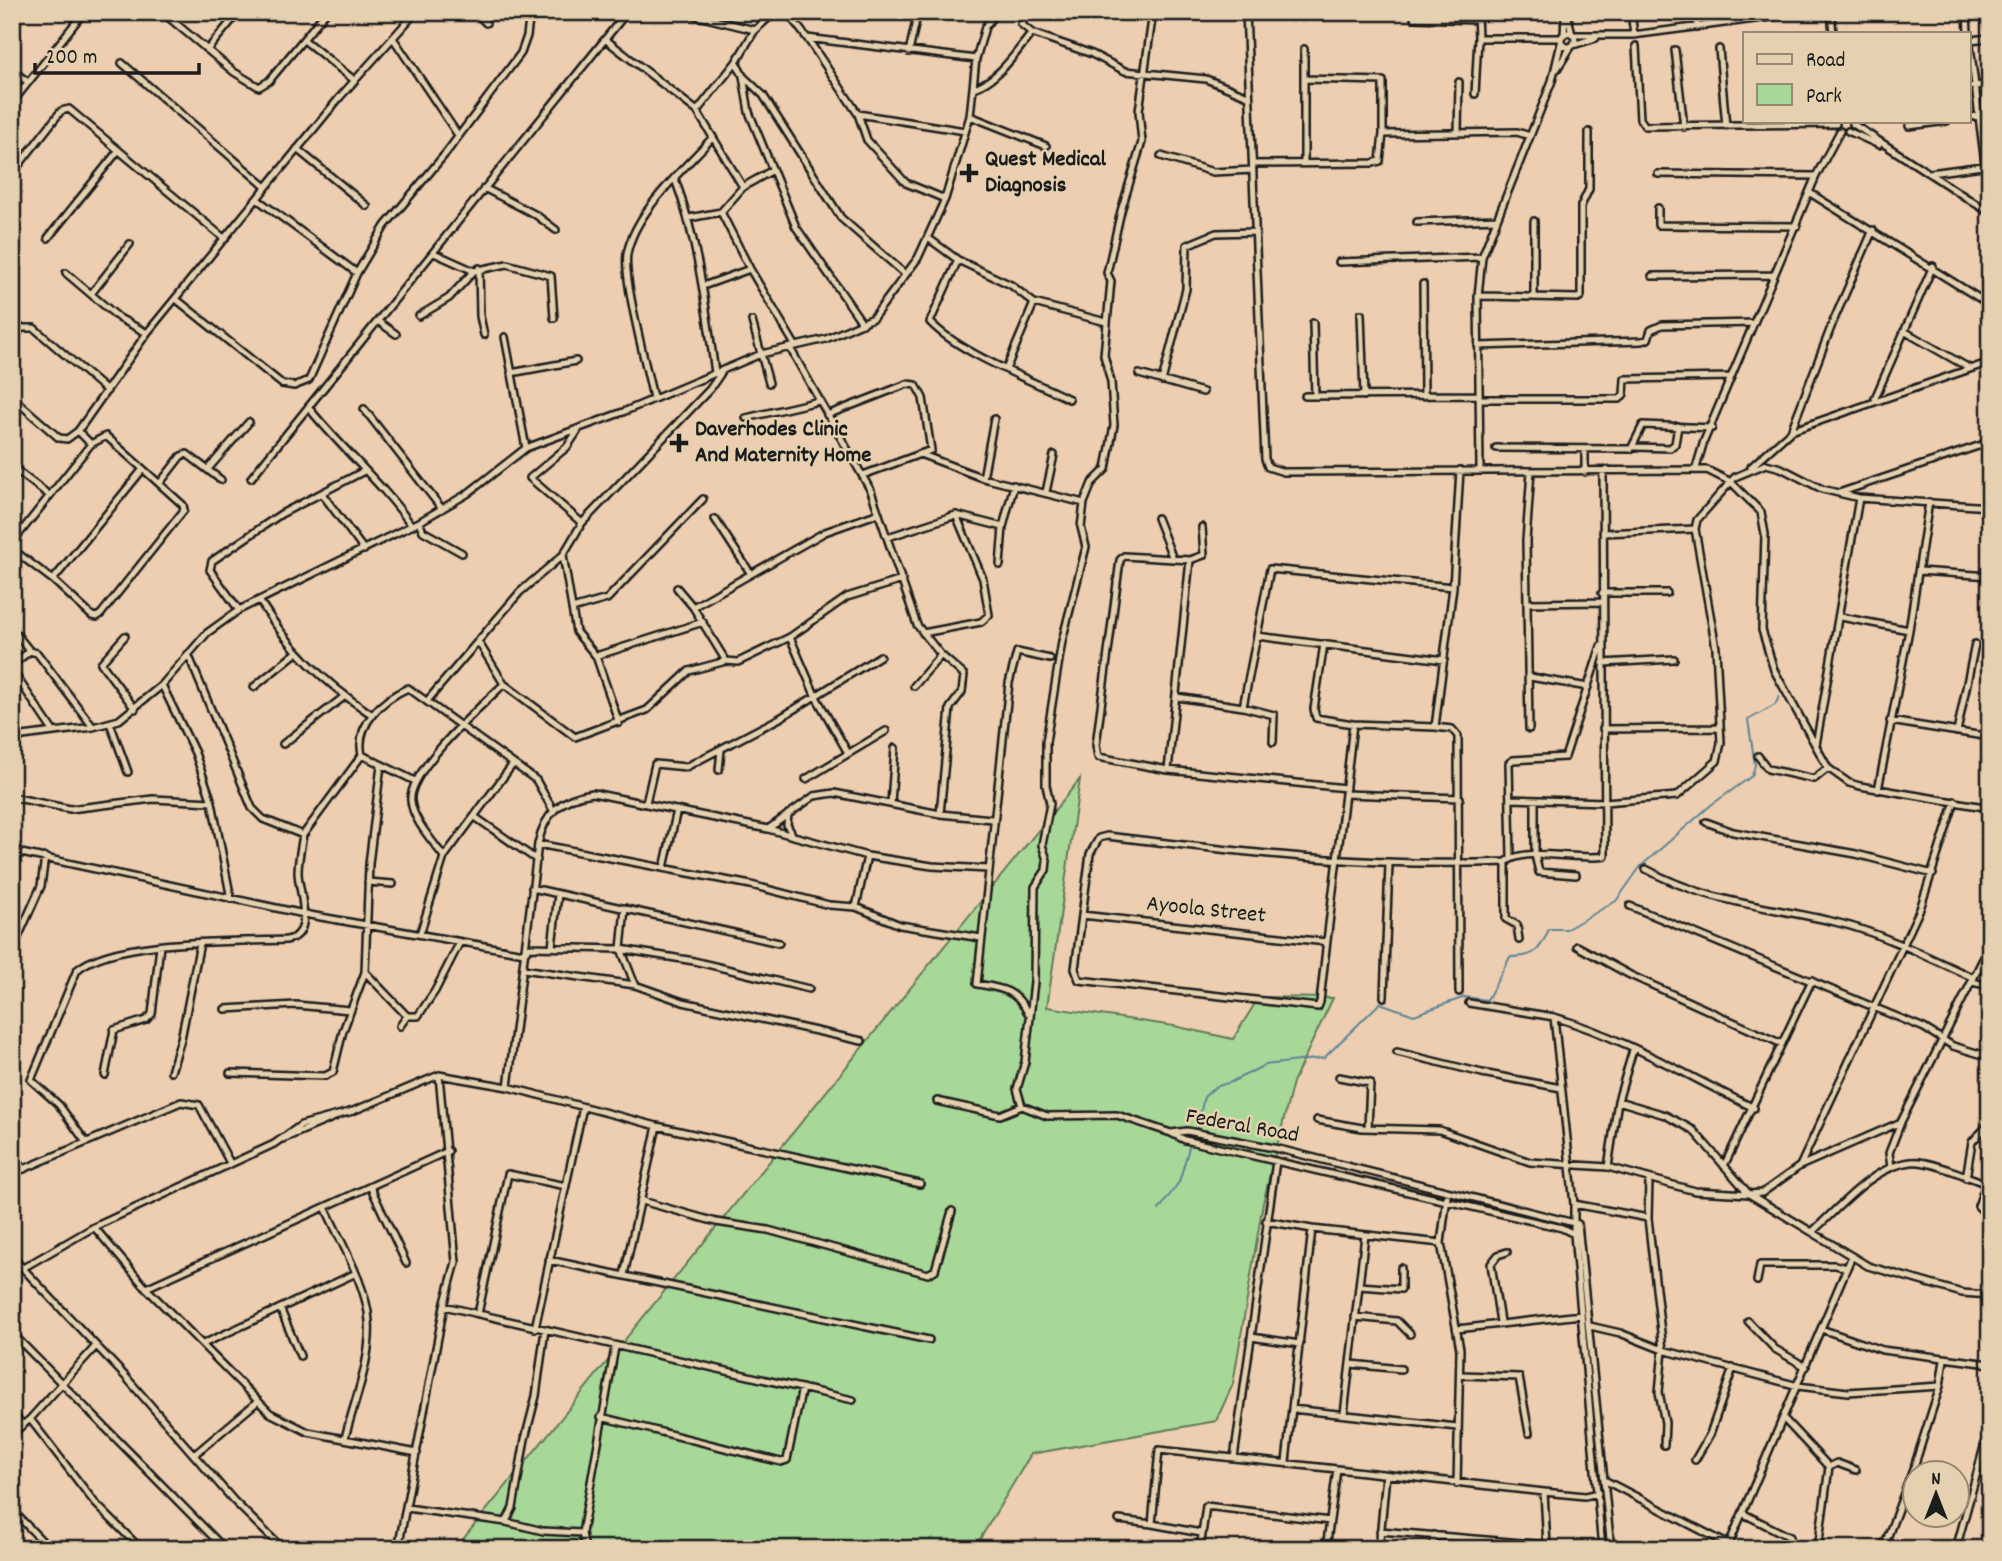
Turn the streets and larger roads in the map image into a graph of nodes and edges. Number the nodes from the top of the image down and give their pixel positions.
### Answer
1 (84, 12) edge
2 (162, 12) edge
3 (239, 12) edge
4 (326, 12) edge
5 (416, 12) edge
6 (475, 12) edge
7 (530, 12) edge
8 (627, 12) edge
9 (681, 12) edge
10 (775, 12) edge
11 (787, 12) edge
12 (918, 12) edge
13 (996, 12) edge
14 (1028, 12) edge
15 (1153, 12) edge
16 (1246, 12) edge
17 (1477, 12) edge
18 (1567, 12) edge
19 (1631, 12) edge
20 (1696, 12) edge
21 (1754, 12) edge
22 (1808, 12) edge
23 (1832, 12) edge
24 (1966, 12) edge
25 (1415, 18) dead end
26 (1478, 20) junction
27 (1755, 21) junction
28 (486, 23) dead end
29 (1697, 27) junction
30 (755, 30) junction
31 (1833, 32) edge
32 (1968, 32) edge
33 (1032, 33) junction
34 (1572, 35) junction
35 (1634, 35) junction
36 (1600, 37) junction
37 (393, 38) junction
38 (807, 38) junction
39 (1478, 38) junction
40 (1970, 38) edge
41 (1990, 38) edge
42 (605, 39) junction
43 (1562, 39) junction
44 (304, 40) junction
45 (1572, 46) junction
46 (1636, 46) dead end
47 (208, 49) junction
48 (1718, 49) dead end
49 (1304, 50) dead end
50 (1675, 50) dead end
51 (909, 52) junction
52 (976, 59) junction
53 (736, 62) junction
54 (1970, 62) edge
55 (122, 63) dead end
56 (12, 70) edge
57 (1556, 71) junction
58 (1143, 74) junction
59 (743, 76) junction
60 (1304, 79) junction
61 (354, 80) junction
62 (28, 82) junction
63 (1460, 82) dead end
64 (1990, 84) edge
65 (1971, 86) edge
66 (974, 88) junction
67 (1475, 94) dead end
68 (1248, 96) junction
69 (12, 103) edge
70 (697, 111) junction
71 (858, 114) junction
72 (1990, 115) edge
73 (970, 116) junction
74 (1978, 116) junction
75 (1970, 117) edge
76 (1772, 122) edge
77 (1836, 122) edge
78 (1852, 122) edge
79 (1939, 122) edge
80 (1726, 126) junction
81 (1909, 126) dead end
82 (1684, 127) junction
83 (965, 131) junction
84 (1840, 131) junction
85 (1848, 131) junction
86 (1589, 132) dead end
87 (1458, 133) junction
88 (1383, 134) junction
89 (458, 135) junction
90 (1530, 136) junction
91 (713, 137) junction
92 (1882, 145) junction
93 (1046, 146) dead end
94 (297, 149) junction
95 (118, 151) junction
96 (1161, 156) dead end
97 (1304, 163) junction
98 (1987, 166) edge
99 (1253, 167) junction
100 (771, 171) junction
101 (1929, 173) junction
102 (12, 174) edge
103 (1658, 174) dead end
104 (1816, 176) junction
105 (675, 179) junction
106 (266, 187) junction
107 (743, 187) junction
108 (484, 188) junction
109 (1810, 193) junction
110 (257, 199) junction
111 (945, 199) junction
112 (1990, 203) edge
113 (366, 206) dead end
114 (1658, 208) dead end
115 (720, 212) junction
116 (1990, 213) edge
117 (689, 218) junction
118 (1497, 219) junction
119 (1534, 221) dead end
120 (1417, 222) dead end
121 (1797, 226) junction
122 (556, 230) dead end
123 (1872, 230) junction
124 (1254, 232) junction
125 (48, 238) dead end
126 (928, 238) junction
127 (225, 239) junction
128 (130, 244) dead end
129 (434, 253) junction
130 (1482, 257) junction
131 (958, 260) junction
132 (1339, 261) dead end
133 (1933, 266) junction
134 (476, 269) junction
135 (750, 269) junction
136 (66, 273) dead end
137 (356, 273) junction
138 (905, 274) junction
139 (1773, 275) junction
140 (1652, 276) dead end
141 (1423, 284) dead end
142 (703, 286) junction
143 (92, 294) junction
144 (1478, 296) junction
145 (1534, 296) junction
146 (176, 299) junction
147 (1034, 303) junction
148 (1990, 304) edge
149 (1361, 314) dead end
150 (419, 316) dead end
151 (555, 318) dead end
152 (379, 321) junction
153 (752, 321) dead end
154 (1106, 322) junction
155 (1313, 323) dead end
156 (1754, 323) junction
157 (863, 324) junction
158 (1904, 331) junction
159 (147, 332) junction
160 (396, 334) dead end
161 (484, 335) dead end
162 (505, 337) dead end
163 (12, 338) edge
164 (1478, 346) junction
165 (793, 347) junction
166 (761, 354) junction
167 (576, 361) dead end
168 (1990, 362) edge
169 (1007, 367) junction
170 (1969, 368) junction
171 (724, 369) junction
172 (511, 373) junction
173 (715, 373) junction
174 (1139, 374) dead end
175 (1730, 377) junction
176 (1162, 381) junction
177 (769, 383) dead end
178 (107, 391) junction
179 (1203, 392) dead end
180 (1305, 396) dead end
181 (1315, 396) junction
182 (1364, 396) junction
183 (1424, 396) junction
184 (12, 397) edge
185 (1479, 397) junction
186 (653, 398) junction
187 (1069, 399) dead end
188 (1875, 399) junction
189 (819, 401) junction
190 (308, 407) junction
191 (364, 409) dead end
192 (827, 415) junction
193 (746, 418) dead end
194 (994, 419) dead end
195 (249, 422) dead end
196 (1678, 426) junction
197 (1712, 428) junction
198 (579, 429) junction
199 (1791, 430) junction
200 (78, 431) junction
201 (1990, 442) edge
202 (91, 444) junction
203 (1635, 447) junction
204 (526, 448) junction
205 (1496, 448) dead end
206 (1584, 449) junction
207 (920, 454) junction
208 (1054, 456) dead end
209 (12, 467) edge
210 (1696, 468) junction
211 (143, 469) junction
212 (208, 469) junction
213 (1480, 469) junction
214 (1749, 469) junction
215 (1460, 470) junction
216 (364, 471) junction
217 (1531, 471) junction
218 (1584, 472) junction
219 (1603, 472) junction
220 (863, 475) junction
221 (251, 478) dead end
222 (982, 478) junction
223 (221, 480) dead end
224 (1731, 482) junction
225 (160, 483) junction
226 (1014, 485) junction
227 (1046, 492) junction
228 (1839, 493) junction
229 (49, 495) junction
230 (323, 495) junction
231 (1859, 498) junction
232 (703, 499) dead end
233 (1929, 502) junction
234 (1084, 503) junction
235 (1990, 507) edge
236 (442, 509) junction
237 (879, 513) junction
238 (956, 515) junction
239 (1157, 518) dead end
240 (715, 519) dead end
241 (419, 522) junction
242 (582, 523) junction
243 (412, 526) junction
244 (1003, 527) junction
245 (1202, 527) dead end
246 (1695, 529) junction
247 (1602, 533) junction
248 (888, 537) junction
249 (12, 546) edge
250 (364, 550) junction
251 (462, 553) dead end
252 (563, 555) junction
253 (1173, 559) junction
254 (1190, 560) junction
255 (1000, 565) dead end
256 (1919, 571) junction
257 (751, 574) junction
258 (1990, 576) edge
259 (52, 580) junction
260 (902, 580) junction
261 (1453, 587) junction
262 (677, 588) dead end
263 (1602, 593) junction
264 (1667, 593) dead end
265 (259, 600) junction
266 (1603, 602) junction
267 (1528, 603) junction
268 (693, 607) junction
269 (572, 609) junction
270 (239, 610) junction
271 (1840, 617) junction
272 (703, 622) junction
273 (1909, 630) junction
274 (15, 631) dead end
275 (923, 633) junction
276 (125, 636) dead end
277 (1257, 636) junction
278 (790, 637) junction
279 (479, 643) junction
280 (1324, 644) junction
281 (1975, 644) dead end
282 (1601, 646) junction
283 (30, 651) junction
284 (296, 653) junction
285 (188, 654) junction
286 (941, 655) junction
287 (596, 656) junction
288 (880, 656) dead end
289 (1050, 659) dead end
290 (1674, 659) dead end
291 (1444, 660) junction
292 (726, 661) junction
293 (1603, 663) junction
294 (12, 665) edge
295 (12, 670) edge
296 (1530, 677) junction
297 (504, 684) junction
298 (162, 685) junction
299 (914, 686) dead end
300 (254, 687) dead end
301 (1588, 687) junction
302 (815, 695) junction
303 (345, 696) junction
304 (1177, 697) junction
305 (427, 701) junction
306 (1243, 707) junction
307 (135, 709) junction
308 (372, 714) junction
309 (1890, 721) junction
310 (110, 723) junction
311 (619, 723) junction
312 (1353, 724) junction
313 (458, 726) junction
314 (93, 727) junction
315 (1435, 727) junction
316 (1719, 727) junction
317 (1529, 729) dead end
318 (1604, 729) junction
319 (53, 731) junction
320 (886, 731) dead end
321 (1957, 732) junction
322 (1990, 737) edge
323 (1273, 742) dead end
324 (12, 743) edge
325 (284, 744) dead end
326 (1816, 745) junction
327 (895, 748) dead end
328 (721, 750) junction
329 (848, 753) junction
330 (362, 755) junction
331 (1758, 756) dead end
332 (513, 764) junction
333 (381, 765) junction
334 (1828, 768) junction
335 (719, 769) dead end
336 (1168, 770) junction
337 (128, 772) dead end
338 (806, 779) dead end
339 (415, 781) junction
340 (1878, 790) junction
341 (1346, 791) junction
342 (12, 797) edge
343 (1460, 798) junction
344 (1510, 799) junction
345 (1535, 800) junction
346 (1955, 801) junction
347 (212, 802) junction
348 (646, 803) junction
349 (891, 803) junction
350 (1605, 803) junction
351 (1990, 808) edge
352 (553, 810) junction
353 (677, 810) junction
354 (789, 813) junction
355 (940, 814) junction
356 (475, 817) junction
357 (992, 819) junction
358 (1706, 821) dead end
359 (768, 829) junction
360 (792, 834) junction
361 (303, 835) junction
362 (538, 844) junction
363 (12, 851) edge
364 (1535, 855) junction
365 (867, 856) junction
366 (45, 857) junction
367 (444, 857) junction
368 (1511, 858) junction
369 (537, 860) junction
370 (1337, 862) junction
371 (1506, 862) junction
372 (1389, 864) junction
373 (1460, 864) junction
374 (664, 868) junction
375 (988, 869) junction
376 (1646, 869) dead end
377 (1933, 874) junction
378 (1576, 875) dead end
379 (368, 882) junction
380 (393, 884) dead end
381 (532, 888) junction
382 (558, 894) junction
383 (231, 899) junction
384 (1630, 906) dead end
385 (856, 907) junction
386 (625, 908) junction
387 (304, 914) junction
388 (1082, 915) junction
389 (366, 923) junction
390 (420, 934) junction
391 (981, 938) junction
392 (1519, 940) dead end
393 (460, 942) junction
394 (1326, 942) junction
395 (200, 943) junction
396 (779, 943) dead end
397 (1990, 944) edge
398 (160, 946) junction
399 (1577, 946) dead end
400 (1902, 946) junction
401 (552, 947) junction
402 (621, 949) junction
403 (12, 951) edge
404 (524, 953) junction
405 (523, 969) junction
406 (365, 972) junction
407 (1812, 980) junction
408 (1973, 980) junction
409 (635, 985) junction
410 (1990, 986) edge
411 (809, 989) dead end
412 (1459, 992) dead end
413 (1384, 997) dead end
414 (1469, 1003) dead end
415 (225, 1009) dead end
416 (1874, 1009) junction
417 (351, 1010) junction
418 (1029, 1014) junction
419 (407, 1016) junction
420 (1554, 1017) junction
421 (400, 1026) dead end
422 (1944, 1040) junction
423 (862, 1041) dead end
424 (1782, 1044) junction
425 (1633, 1050) junction
426 (1397, 1052) dead end
427 (1990, 1057) edge
428 (171, 1072) dead end
429 (230, 1073) dead end
430 (105, 1075) dead end
431 (439, 1075) junction
432 (1339, 1077) dead end
433 (508, 1087) junction
434 (1561, 1088) junction
435 (937, 1101) dead end
436 (1618, 1101) junction
437 (583, 1107) junction
438 (1022, 1107) junction
439 (1754, 1108) junction
440 (1317, 1120) dead end
441 (1901, 1122) junction
442 (1990, 1123) edge
443 (657, 1126) junction
444 (1368, 1128) junction
445 (1171, 1133) junction
446 (85, 1142) junction
447 (448, 1152) junction
448 (12, 1156) edge
449 (1276, 1161) junction
450 (230, 1163) junction
451 (1570, 1164) junction
452 (1800, 1166) junction
453 (1608, 1167) junction
454 (1724, 1167) junction
455 (1891, 1167) junction
456 (23, 1169) junction
457 (12, 1174) edge
458 (1966, 1178) junction
459 (1649, 1180) junction
460 (920, 1184) dead end
461 (1988, 1185) edge
462 (566, 1186) junction
463 (371, 1188) junction
464 (1448, 1191) junction
465 (1749, 1194) junction
466 (1447, 1200) junction
467 (642, 1201) junction
468 (1574, 1204) junction
469 (326, 1209) junction
470 (951, 1211) dead end
471 (1648, 1218) junction
472 (1990, 1219) edge
473 (1266, 1221) junction
474 (1575, 1223) junction
475 (94, 1227) junction
476 (1312, 1229) junction
477 (1813, 1231) junction
478 (1574, 1234) junction
479 (1365, 1235) junction
480 (1441, 1243) junction
481 (1507, 1252) dead end
482 (1852, 1256) junction
483 (12, 1257) edge
484 (549, 1260) junction
485 (406, 1263) dead end
486 (23, 1268) junction
487 (1401, 1268) dead end
488 (1847, 1268) junction
489 (354, 1274) junction
490 (624, 1275) junction
491 (1401, 1279) junction
492 (1411, 1279) dead end
493 (1757, 1281) dead end
494 (1359, 1286) junction
495 (146, 1288) junction
496 (1990, 1295) edge
497 (444, 1306) junction
498 (280, 1308) junction
499 (478, 1314) junction
500 (1581, 1315) junction
501 (1355, 1317) junction
502 (1748, 1321) dead end
503 (1500, 1322) junction
504 (1590, 1326) junction
505 (535, 1328) junction
506 (1457, 1329) junction
507 (1821, 1329) junction
508 (545, 1330) junction
509 (12, 1334) edge
510 (1410, 1334) dead end
511 (1251, 1337) junction
512 (929, 1340) dead end
513 (203, 1344) junction
514 (1300, 1344) junction
515 (96, 1346) junction
516 (615, 1347) junction
517 (1663, 1350) junction
518 (300, 1356) dead end
519 (1944, 1360) junction
520 (1351, 1364) junction
521 (1990, 1364) edge
522 (1806, 1367) junction
523 (1733, 1368) junction
524 (1401, 1369) dead end
525 (1462, 1374) junction
526 (62, 1383) junction
527 (1798, 1386) junction
528 (1940, 1387) junction
529 (802, 1388) junction
530 (853, 1400) dead end
531 (257, 1402) junction
532 (1293, 1409) junction
533 (12, 1413) edge
534 (1344, 1414) junction
535 (601, 1417) junction
536 (30, 1419) junction
537 (1784, 1419) junction
538 (22, 1424) junction
539 (1457, 1427) junction
540 (1990, 1427) edge
541 (1529, 1433) dead end
542 (12, 1434) edge
543 (345, 1438) junction
544 (1664, 1445) dead end
545 (417, 1453) junction
546 (194, 1455) junction
547 (1234, 1458) junction
548 (1695, 1460) dead end
549 (1286, 1462) junction
550 (1829, 1467) junction
551 (1337, 1469) junction
552 (1856, 1470) dead end
553 (1386, 1475) junction
554 (1606, 1481) junction
555 (1457, 1484) junction
556 (1544, 1492) junction
557 (1598, 1493) junction
558 (407, 1508) junction
559 (12, 1510) edge
560 (1744, 1514) junction
561 (1119, 1520) dead end
562 (1330, 1521) junction
563 (506, 1522) junction
564 (1153, 1524) junction
565 (1380, 1531) junction
566 (1201, 1533) junction
567 (582, 1534) junction
568 (1434, 1535) junction
569 (1790, 1537) dead end
570 (1486, 1540) junction
571 (1547, 1547) edge
572 (1728, 1547) edge
573 (50, 1549) edge
574 (141, 1549) edge
575 (225, 1549) edge
576 (283, 1549) edge
577 (398, 1549) edge
578 (585, 1549) edge
579 (1200, 1549) edge
580 (1326, 1549) edge
581 (1378, 1549) edge
582 (1432, 1549) edge
583 (1485, 1549) edge
584 (1602, 1549) edge
585 (1611, 1549) edge
586 (1737, 1549) edge
587 (1818, 1549) edge
588 (1883, 1549) edge
589 (1956, 1549) edge

1 - 62 street
2 - 47 street
3 - 47 street
4 - 44 street
5 - 37 street
6 - 28 street
7 - 89 street
8 - 42 street
9 - 30 street
10 - 30 street
11 - 38 street
12 - 51 street
13 - 52 street
14 - 33 street
15 - 58 street
16 - 68 street
17 - 26 street
18 - 34 street
18 - 43 street
19 - 35 street
20 - 29 street
21 - 27 street
22 - 27 street
23 - 31 street
24 - 32 street
25 - 26 street
26 - 39 street
27 - 29 street
29 - 35 street
30 - 53 street
33 - 58 street
33 - 66 street
34 - 36 street
34 - 43 street
34 - 45 street
35 - 36 street
36 - 45 street
37 - 61 street
37 - 89 street
38 - 51 street
38 - 71 street
39 - 43 street
39 - 67 street
40 - 41 street
42 - 70 street
42 - 108 street
43 - 45 street
43 - 57 street
44 - 47 street
44 - 61 street
45 - 57 street
46 - 82 street
48 - 80 street
49 - 60 street
50 - 82 street
51 - 52 street
52 - 66 street
53 - 59 street
53 - 70 street
54 - 65 street
55 - 106 street
56 - 62 street
57 - 90 street
58 - 68 street
58 - 154 street
59 - 100 street
59 - 138 street
60 - 88 street
60 - 97 street
61 - 94 street
62 - 69 street
63 - 87 street
64 - 65 street
65 - 74 street
66 - 73 street
68 - 99 street
70 - 91 street
71 - 83 street
71 - 111 street
72 - 74 street
73 - 83 street
73 - 93 street
74 - 75 street
74 - 98 street
76 - 77 street
76 - 80 street
77 - 84 street
78 - 85 street
78 - 92 street
79 - 81 street
80 - 82 street
83 - 111 street
84 - 85 street
84 - 104 street
85 - 92 street
86 - 145 street
87 - 88 street
87 - 90 street
88 - 97 street
89 - 137 street
90 - 118 street
91 - 105 street
91 - 107 street
92 - 101 street
94 - 106 street
94 - 113 street
95 - 102 street
95 - 125 street
95 - 127 street
96 - 99 street
97 - 99 street
98 - 101 street
98 - 112 street
99 - 124 street
100 - 107 street
100 - 157 street
101 - 116 street
103 - 104 street
104 - 109 street
105 - 117 street
105 - 186 street
106 - 110 street
107 - 115 street
108 - 122 street
108 - 129 street
109 - 121 street
109 - 123 street
110 - 127 street
110 - 137 street
111 - 126 street
114 - 121 street
115 - 117 street
115 - 135 street
117 - 142 street
118 - 120 street
118 - 130 street
119 - 145 street
121 - 139 street
123 - 133 street
123 - 199 street
124 - 176 street
124 - 215 street
126 - 131 street
126 - 138 street
127 - 146 street
128 - 143 street
129 - 134 street
129 - 152 street
130 - 132 street
130 - 144 street
131 - 147 street
131 - 169 street
133 - 148 street
133 - 158 street
134 - 150 street
134 - 151 street
134 - 161 street
135 - 142 street
135 - 165 street
136 - 143 street
137 - 146 street
138 - 157 street
139 - 140 street
139 - 156 street
141 - 183 street
142 - 173 street
143 - 159 street
144 - 145 street
144 - 164 street
146 - 159 street
147 - 154 street
147 - 169 street
149 - 182 street
152 - 160 street
152 - 190 street
153 - 166 street
154 - 234 street
155 - 181 street
156 - 164 street
156 - 175 street
157 - 165 street
158 - 170 street
158 - 188 street
159 - 178 street
162 - 172 street
163 - 178 street
164 - 185 street
165 - 166 street
165 - 189 street
166 - 171 street
166 - 177 street
167 - 172 street
168 - 170 street
169 - 187 street
170 - 188 street
171 - 173 street
171 - 242 street
172 - 204 street
173 - 186 street
174 - 176 street
175 - 185 street
175 - 197 street
176 - 179 street
178 - 200 street
180 - 181 street
181 - 182 street
182 - 183 street
183 - 185 street
184 - 200 street
185 - 213 street
186 - 198 street
188 - 199 street
189 - 192 street
189 - 193 street
190 - 216 street
190 - 221 street
191 - 236 street
192 - 207 street
192 - 220 street
194 - 222 street
195 - 212 street
196 - 197 street
196 - 203 street
196 - 203 street
197 - 210 street
198 - 204 street
198 - 242 street
199 - 214 street
200 - 202 street
201 - 228 street
202 - 211 street
202 - 229 street
203 - 206 street
204 - 236 street
205 - 206 street
206 - 218 street
207 - 220 street
207 - 222 street
208 - 227 street
209 - 229 street
210 - 219 street
210 - 224 street
211 - 225 street
211 - 259 street
212 - 223 street
212 - 225 street
213 - 215 street
213 - 217 street
214 - 224 street
214 - 228 street
215 - 261 street
216 - 230 street
216 - 243 street
217 - 218 street
217 - 267 street
218 - 219 street
219 - 247 street
220 - 237 street
222 - 226 street
224 - 246 street
224 - 326 street
225 - 259 street
226 - 227 street
226 - 244 street
227 - 234 street
228 - 231 street
229 - 249 street
230 - 250 street
230 - 270 street
231 - 233 street
231 - 271 street
232 - 269 street
233 - 235 street
233 - 256 street
234 - 418 street
236 - 241 street
237 - 248 street
237 - 257 street
238 - 244 street
238 - 248 street
238 - 275 street
239 - 253 street
240 - 257 street
241 - 243 street
241 - 251 street
242 - 252 street
243 - 250 street
244 - 255 street
245 - 254 street
246 - 247 street
246 - 316 street
247 - 263 street
248 - 260 street
249 - 259 street
250 - 265 street
252 - 269 street
252 - 279 street
253 - 254 street
253 - 336 street
254 - 304 street
256 - 258 street
256 - 273 street
257 - 268 street
260 - 275 street
260 - 278 street
261 - 277 street
261 - 291 street
262 - 268 street
263 - 264 street
263 - 266 street
265 - 270 street
265 - 284 street
266 - 267 street
266 - 282 street
267 - 296 street
268 - 272 street
269 - 287 street
270 - 285 street
271 - 273 street
271 - 326 street
272 - 287 street
272 - 292 street
273 - 309 street
274 - 283 street
275 - 286 street
276 - 307 street
277 - 280 street
277 - 306 street
278 - 292 street
278 - 302 street
279 - 297 street
279 - 305 street
280 - 291 street
280 - 312 street
281 - 321 street
282 - 293 street
282 - 301 street
283 - 294 street
283 - 314 street
284 - 300 street
284 - 303 street
285 - 298 street
285 - 361 street
286 - 299 street
286 - 355 street
287 - 311 street
288 - 302 street
289 - 357 street
290 - 293 street
291 - 315 street
292 - 311 street
293 - 318 street
295 - 319 street
296 - 301 street
296 - 317 street
297 - 311 street
297 - 313 street
298 - 307 street
298 - 347 street
301 - 344 street
302 - 328 street
302 - 329 street
303 - 308 street
303 - 325 street
304 - 306 street
304 - 336 street
305 - 308 street
305 - 313 street
306 - 323 street
307 - 310 street
308 - 330 street
309 - 321 street
309 - 340 street
310 - 314 street
310 - 337 street
312 - 315 street
312 - 341 street
313 - 332 street
313 - 339 street
314 - 319 street
315 - 343 street
316 - 318 street
316 - 350 street
318 - 350 street
319 - 324 street
320 - 329 street
321 - 322 street
326 - 334 street
327 - 349 street
328 - 335 street
328 - 348 street
329 - 338 street
330 - 333 street
330 - 361 street
331 - 334 street
332 - 352 street
332 - 356 street
333 - 339 street
333 - 379 street
334 - 340 street
336 - 341 street
339 - 367 street
340 - 346 street
341 - 343 street
341 - 370 street
342 - 347 street
343 - 373 street
344 - 345 street
344 - 368 street
345 - 350 street
345 - 364 street
346 - 351 street
346 - 377 street
347 - 383 street
348 - 352 street
348 - 353 street
349 - 354 street
349 - 355 street
350 - 364 street
352 - 362 street
353 - 359 street
353 - 374 street
354 - 359 street
354 - 360 street
355 - 357 street
356 - 367 street
356 - 369 street
357 - 375 street
358 - 377 street
359 - 360 street
360 - 365 street
361 - 387 street
362 - 369 street
362 - 374 street
363 - 366 street
364 - 368 street
364 - 378 street
365 - 375 street
365 - 385 street
366 - 383 street
366 - 403 street
367 - 390 street
368 - 371 street
369 - 381 street
370 - 372 street
370 - 388 street
370 - 394 street
371 - 373 street
371 - 392 street
372 - 373 street
372 - 413 street
373 - 412 street
374 - 385 street
375 - 391 street
376 - 400 street
377 - 400 street
379 - 380 street
379 - 389 street
381 - 382 street
381 - 404 street
382 - 386 street
382 - 401 street
383 - 387 street
384 - 407 street
385 - 391 street
386 - 396 street
386 - 402 street
387 - 389 street
387 - 395 street
388 - 394 street, Ayoola Street
388 - 394 street
389 - 390 street
389 - 406 street
390 - 393 street
391 - 418 street
393 - 404 street
393 - 419 street
395 - 398 street
395 - 428 street
397 - 408 street
398 - 430 street
398 - 446 street
399 - 424 street
400 - 408 street
400 - 416 street
401 - 402 street
401 - 404 street
402 - 409 street
402 - 411 street
404 - 405 street
405 - 409 street
405 - 433 street
406 - 417 street
406 - 419 street
407 - 416 street
407 - 424 street
408 - 410 street
408 - 422 street
409 - 423 street
414 - 420 street
415 - 417 street
416 - 422 street
416 - 452 street
417 - 429 street
418 - 438 street
419 - 421 street
420 - 425 street
420 - 434 street
422 - 427 street
422 - 441 street
424 - 439 street
425 - 436 street
425 - 439 street
426 - 434 street
431 - 433 street
431 - 447 street
431 - 450 street
432 - 444 street
433 - 437 street
434 - 451 street
435 - 438 street
436 - 453 street
436 - 454 street
437 - 443 street
437 - 462 street
438 - 445 street
439 - 454 street
440 - 444 street
441 - 452 street
441 - 455 street
442 - 458 street
443 - 460 street
443 - 467 street
444 - 451 street
445 - 449 street, Federal Road
445 - 464 street, Federal Road
446 - 450 street
446 - 456 street
447 - 463 street
447 - 497 street
448 - 456 street
449 - 466 street, Federal Road
449 - 473 street
450 - 475 street
451 - 453 street
451 - 468 street
452 - 465 street
453 - 459 street
454 - 465 street
455 - 458 street
455 - 477 street
456 - 457 street
458 - 461 street
459 - 465 street
459 - 471 street
461 - 472 street
462 - 484 street
462 - 499 street
463 - 469 street
463 - 485 street
464 - 466 street
464 - 474 street, Federal Road
465 - 477 street
466 - 478 street, Federal Road
466 - 480 street
467 - 470 street
467 - 490 street
468 - 471 street
468 - 474 street
469 - 489 street
469 - 495 street
471 - 517 street
473 - 476 street
473 - 511 street
474 - 478 street
474 - 504 street
475 - 486 street
475 - 495 street
476 - 479 street
476 - 514 street
477 - 482 street
478 - 500 street
479 - 480 street
479 - 494 street
480 - 506 street
481 - 503 street
482 - 488 street
482 - 496 street
483 - 486 street
484 - 490 street
484 - 505 street
486 - 515 street
487 - 491 street
488 - 493 street
488 - 507 street
489 - 498 street
489 - 543 street
490 - 512 street
491 - 492 street
491 - 494 street
494 - 501 street
495 - 513 street
497 - 499 street
497 - 545 street
498 - 513 street
498 - 518 street
499 - 505 street
500 - 503 street
500 - 557 street
501 - 510 street
501 - 520 street
502 - 522 street
503 - 506 street
504 - 517 street
504 - 554 street
505 - 508 street
506 - 525 street
507 - 519 street
507 - 522 street
508 - 516 street
508 - 563 street
509 - 526 street
511 - 514 street
511 - 547 street
513 - 531 street
514 - 532 street
515 - 526 street
515 - 546 street
516 - 529 street
516 - 535 street
517 - 523 street
517 - 544 street
519 - 521 street
519 - 528 street
520 - 524 street
520 - 534 street
522 - 527 street
523 - 527 street
523 - 548 street
525 - 539 street
525 - 541 street
526 - 536 street
526 - 575 street
527 - 528 street
527 - 537 street
528 - 588 street
529 - 530 street
529 - 535 street
531 - 543 street
531 - 546 street
532 - 534 street
532 - 549 street
533 - 538 street
534 - 539 street
535 - 567 street
536 - 538 street
536 - 574 street
537 - 550 street
537 - 560 street
538 - 542 street
539 - 555 street
540 - 589 street
543 - 545 street
545 - 558 street
546 - 576 street
547 - 549 street
547 - 564 street
549 - 551 street
550 - 552 street
550 - 587 street
551 - 553 street
551 - 562 street
553 - 555 street
553 - 565 street
554 - 572 street
554 - 585 street
555 - 556 street
556 - 557 street
556 - 571 street
557 - 584 street
558 - 563 street
558 - 577 street
559 - 573 street
560 - 569 street
560 - 572 street
561 - 564 street
562 - 566 street
562 - 580 street
563 - 567 street
564 - 566 street
565 - 568 street
565 - 581 street
566 - 579 street
567 - 578 street
568 - 570 street
568 - 582 street
570 - 571 street
570 - 583 street
572 - 586 street

